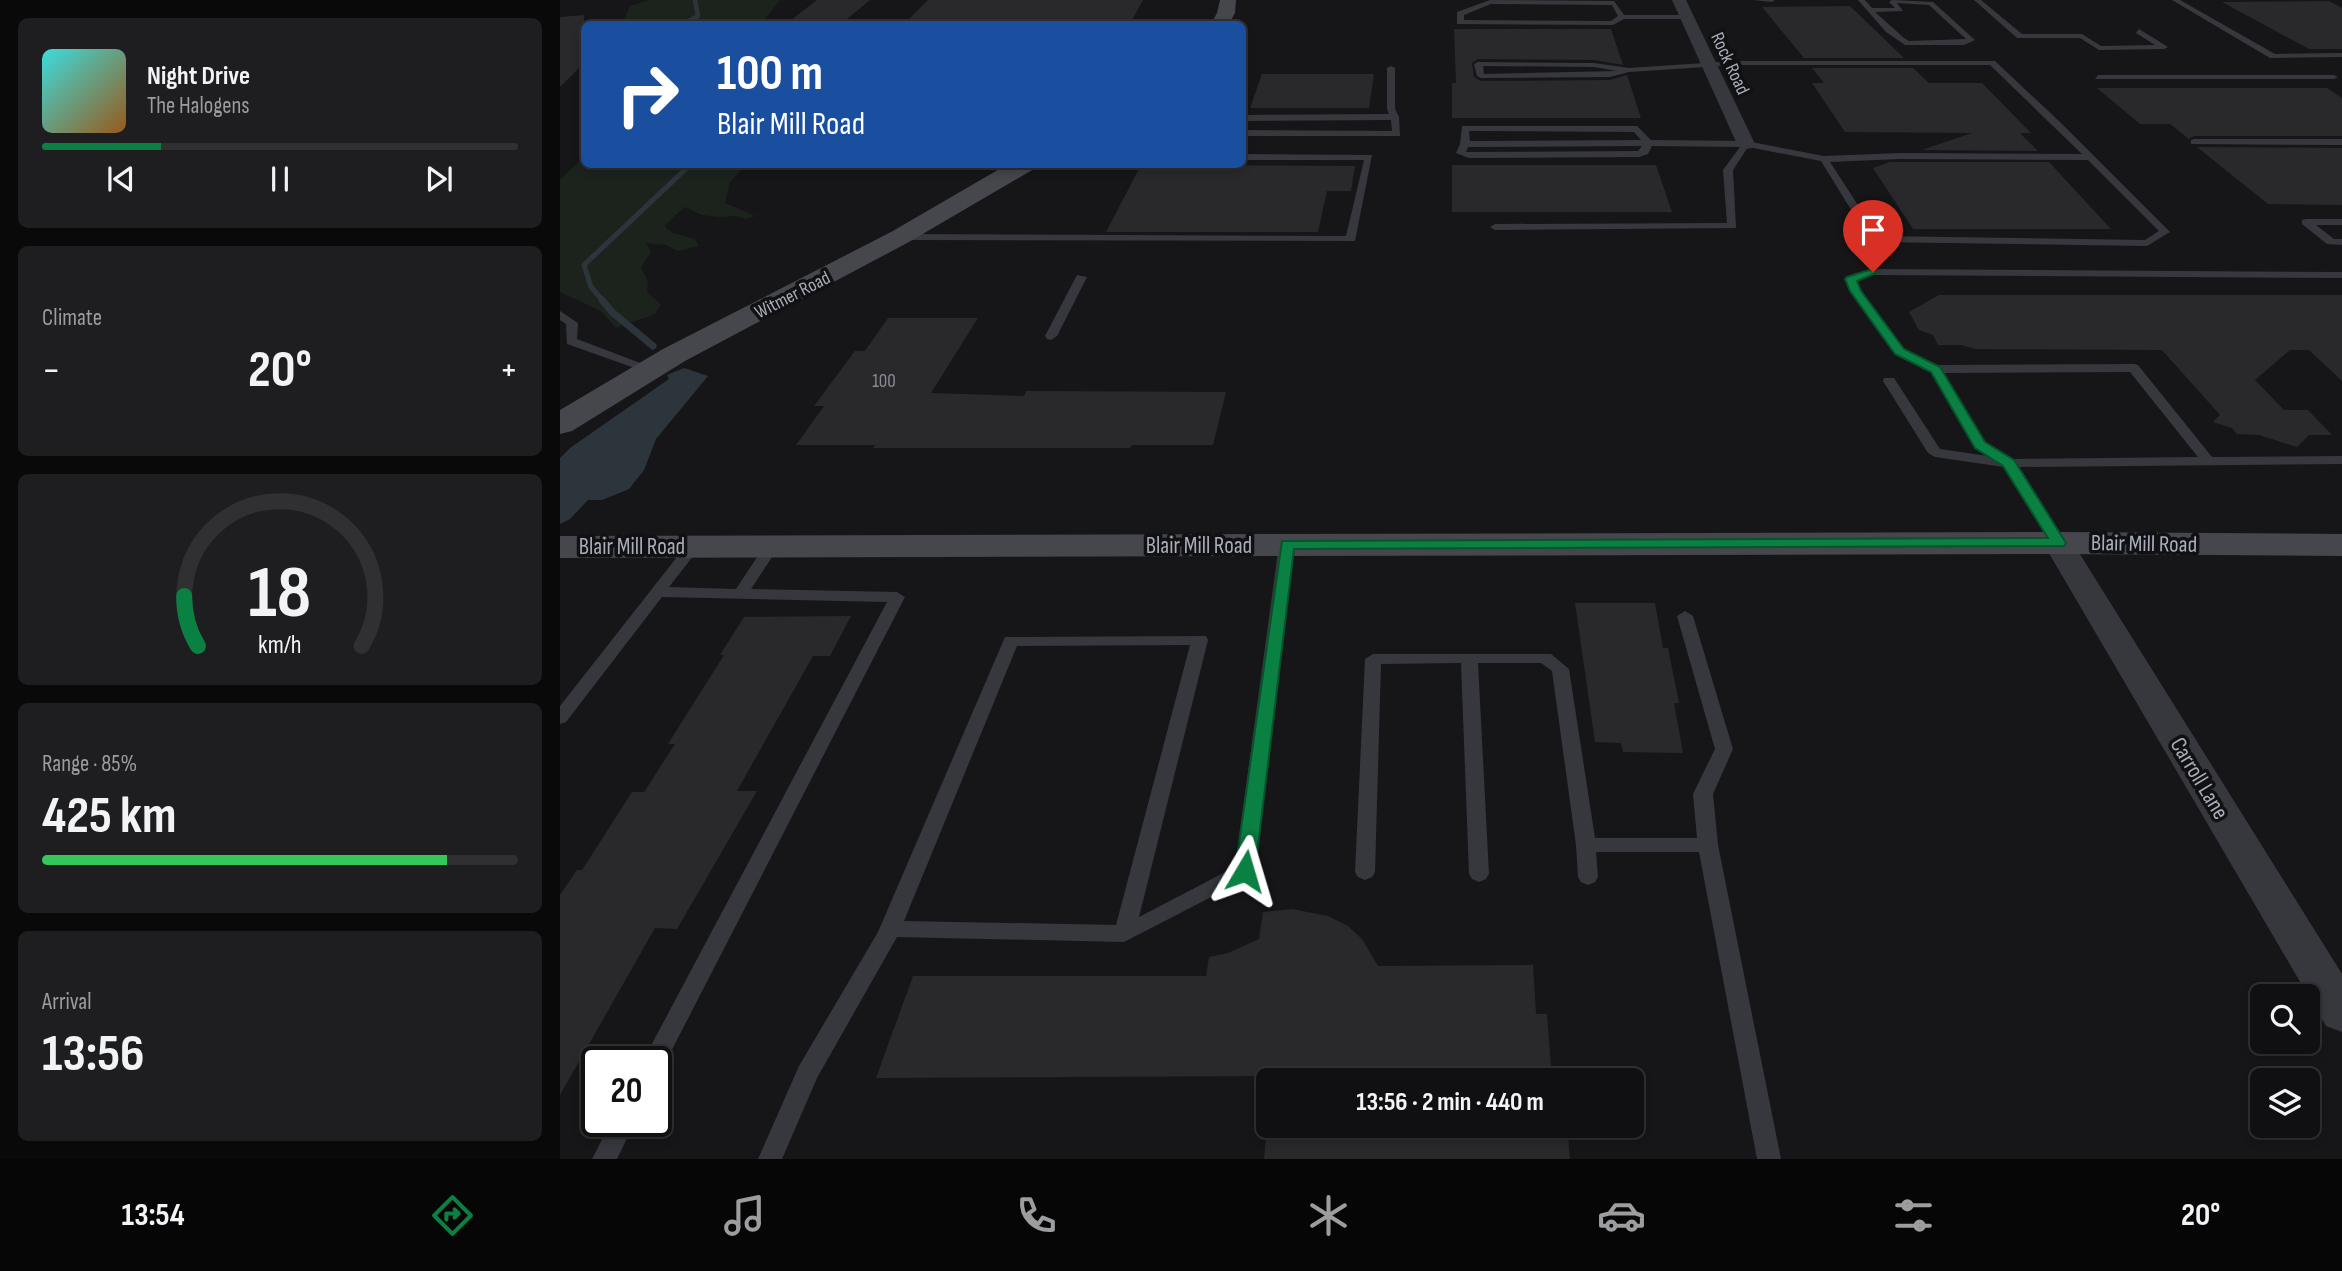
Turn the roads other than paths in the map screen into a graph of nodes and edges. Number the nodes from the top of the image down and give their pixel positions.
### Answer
1 (1228, 0) edge
2 (1679, 0) edge
3 (1756, 0) edge
4 (1772, 0) edge
5 (1861, 0) edge
6 (1977, 0) edge
7 (2175, 0) edge
8 (1871, 10) junction
9 (1622, 17) junction
10 (1687, 18) junction
11 (1221, 21) edge
12 (2139, 31) dead end
13 (2342, 55) edge
14 (1709, 65) junction
15 (1391, 68) dead end
16 (2342, 68) edge
17 (1629, 70) junction
18 (2098, 77) dead end
19 (2338, 79) edge
20 (1395, 117) junction
21 (1246, 118) edge
22 (1246, 133) edge
23 (2194, 142) dead end
24 (2342, 142) edge
25 (1648, 143) junction
26 (1746, 144) junction
27 (1246, 157) edge
28 (2089, 157) junction
29 (1824, 159) junction
30 (1019, 168) edge
31 (2342, 222) edge
32 (1495, 227) dead end
33 (900, 237) junction
34 (2342, 242) edge
35 (2342, 275) edge
36 (1081, 277) dead end
37 (560, 315) edge
38 (1051, 336) dead end
39 (565, 343) edge
40 (650, 369) junction
41 (1936, 369) junction
42 (1889, 381) dead end
43 (560, 424) edge
44 (2342, 460) edge
45 (2208, 461) junction
46 (2009, 463) junction
47 (2058, 543) junction
48 (1287, 544) junction
49 (2342, 545) edge
50 (693, 546) junction
51 (560, 547) edge
52 (770, 548) junction
53 (656, 592) junction
54 (741, 593) junction
55 (1685, 616) dead end
56 (1469, 658) junction
57 (560, 718) edge
58 (1586, 845) junction
59 (1708, 845) junction
60 (1365, 872) dead end
61 (1479, 874) dead end
62 (1588, 877) dead end
63 (890, 929) junction
64 (1124, 934) junction
65 (2342, 1013) edge
66 (662, 1046) edge
67 (616, 1137) edge
68 (604, 1159) edge
69 (770, 1159) edge
70 (1769, 1159) edge

1 - 11 main road
2 - 10 street, Rock Road
3 - 4 lane
5 - 8 lane
6 - 12 lane
7 - 13 lane
8 - 8 lane
9 - 9 lane
9 - 10 lane
10 - 14 street, Rock Road
14 - 17 lane
14 - 26 street, Rock Road
14 - 28 lane
15 - 20 lane
16 - 19 lane
17 - 17 lane
18 - 19 lane
20 - 21 lane
20 - 22 lane
23 - 24 lane
25 - 25 lane
25 - 26 lane
26 - 29 lane
26 - 32 lane
27 - 33 lane
28 - 29 lane
28 - 29 lane
30 - 33 main road, Witmer Road
31 - 34 lane
33 - 40 main road, Witmer Road
35 - 41 lane
36 - 38 lane
37 - 39 lane
39 - 40 lane
40 - 43 main road, Witmer Road
41 - 45 lane
41 - 46 lane
42 - 46 lane
44 - 45 lane
45 - 46 lane
46 - 47 lane
47 - 48 main road, Blair Mill Road
47 - 49 main road, Blair Mill Road
47 - 65 street, Carroll Lane
48 - 52 main road, Blair Mill Road
48 - 64 lane
50 - 51 main road, Blair Mill Road
50 - 52 main road, Blair Mill Road
50 - 53 lane
52 - 54 lane
53 - 54 lane
53 - 57 lane
54 - 66 lane
55 - 59 lane
56 - 58 lane
56 - 60 lane
56 - 61 lane
58 - 59 lane
58 - 62 lane
59 - 70 lane
63 - 64 lane
63 - 64 lane
63 - 69 lane
67 - 68 lane

